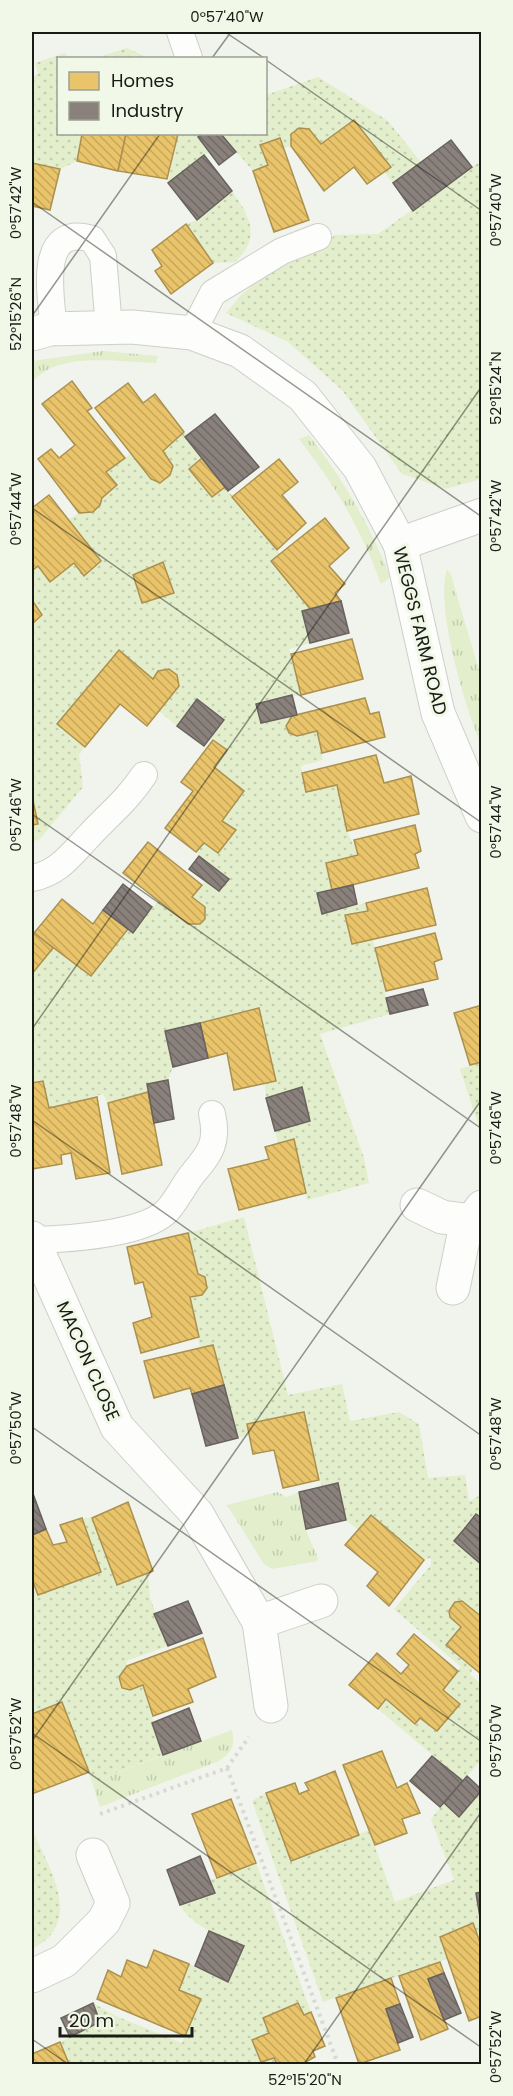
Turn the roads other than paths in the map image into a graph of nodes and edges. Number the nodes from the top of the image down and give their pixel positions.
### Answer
1 (180, 32) edge
2 (189, 57) edge
3 (318, 237) dead end
4 (109, 328) junction
5 (43, 332) edge
6 (192, 333) junction
7 (482, 515) edge
8 (400, 544) junction
9 (144, 775) dead end
10 (482, 816) edge
11 (32, 878) edge
12 (212, 1114) dead end
13 (417, 1205) dead end
14 (477, 1214) edge
15 (32, 1239) edge
16 (453, 1288) dead end
17 (321, 1601) dead end
18 (259, 1622) junction
19 (271, 1706) road end
20 (93, 1855) dead end
21 (32, 1976) edge

1 - 2 lane
3 - 6 lane
4 - 5 street, WEGGS FARM ROAD
4 - 5 lane
4 - 6 street, WEGGS FARM ROAD
6 - 8 street, WEGGS FARM ROAD
7 - 8 street
8 - 10 street, WEGGS FARM ROAD
9 - 11 lane
12 - 15 lane
13 - 14 street
14 - 16 street
15 - 18 street, MACON CLOSE
17 - 18 street
18 - 19 street, MACON CLOSE
20 - 21 street

